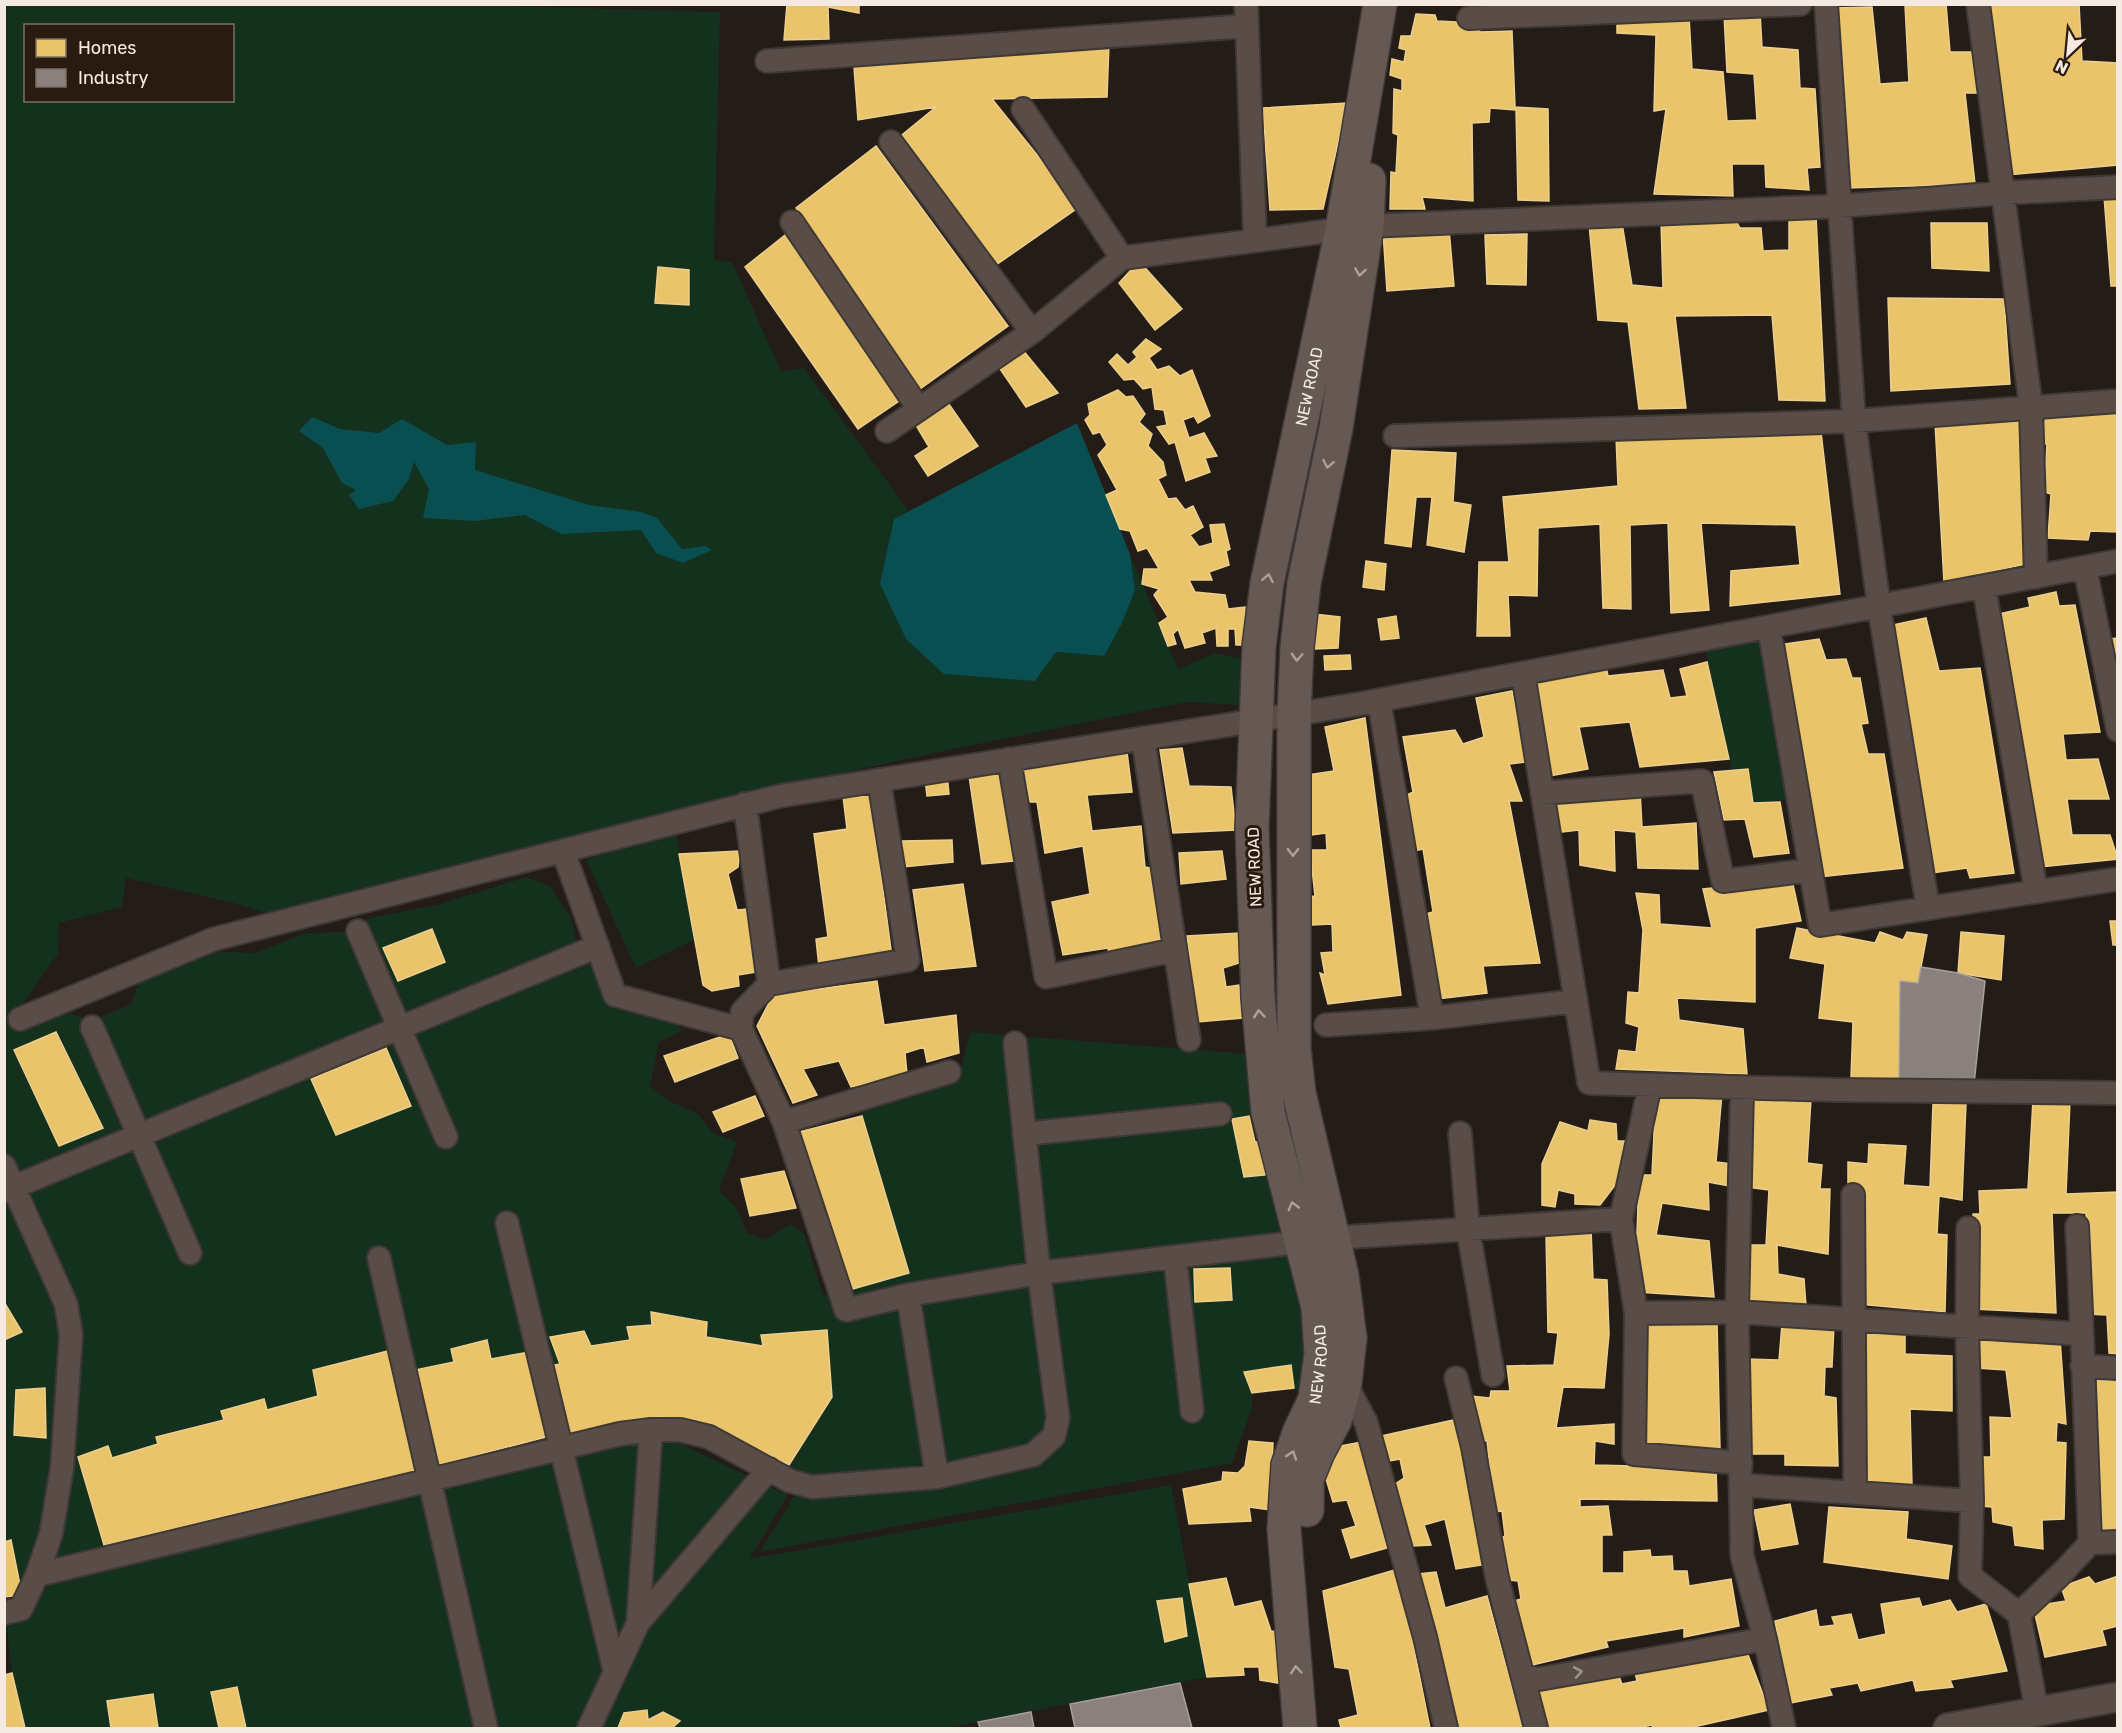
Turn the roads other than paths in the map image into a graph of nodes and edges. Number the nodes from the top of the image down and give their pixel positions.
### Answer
1 (1800, 4) edge
2 (1826, 4) edge
3 (1978, 4) edge
4 (1682, 7) edge
5 (1246, 15) edge
6 (1468, 18) dead end
7 (767, 61) dead end
8 (1023, 109) dead end
9 (891, 142) dead end
10 (2118, 187) edge
11 (2002, 193) junction
12 (1840, 206) junction
13 (792, 222) dead end
14 (1354, 228) junction
15 (1255, 239) junction
16 (1122, 258) junction
17 (1032, 332) junction
18 (2118, 401) edge
19 (2031, 407) junction
20 (919, 409) junction
21 (1854, 421) junction
22 (888, 431) dead end
23 (1395, 436) dead end
24 (2118, 561) edge
25 (2085, 568) junction
26 (2036, 577) junction
27 (1984, 587) junction
28 (1879, 606) junction
29 (1769, 627) junction
30 (1523, 673) junction
31 (1379, 700) junction
32 (1294, 714) junction
33 (1257, 720) junction
34 (2118, 730) edge
35 (1143, 738) junction
36 (1009, 759) junction
37 (879, 780) junction
38 (1542, 793) junction
39 (745, 804) junction
40 (563, 850) junction
41 (1810, 870) junction
42 (2118, 879) edge
43 (2036, 891) junction
44 (1928, 908) junction
45 (358, 931) dead end
46 (598, 946) junction
47 (1175, 950) junction
48 (769, 984) junction
49 (1576, 1001) junction
50 (1432, 1018) junction
51 (20, 1019) dead end
52 (1326, 1025) dead end
53 (92, 1027) dead end
54 (400, 1028) junction
55 (741, 1029) junction
56 (1189, 1040) dead end
57 (1015, 1043) dead end
58 (949, 1072) dead end
59 (1650, 1085) junction
60 (1742, 1088) junction
61 (2118, 1093) edge
62 (1220, 1114) dead end
63 (784, 1122) junction
64 (1460, 1133) dead end
65 (1024, 1134) junction
66 (139, 1136) junction
67 (446, 1137) dead end
68 (4, 1166) edge
69 (9, 1189) edge
70 (1853, 1195) dead end
71 (1621, 1219) junction
72 (507, 1223) dead end
73 (2077, 1226) dead end
74 (1968, 1228) dead end
75 (1468, 1229) junction
76 (1318, 1240) junction
77 (190, 1253) dead end
78 (1175, 1257) junction
79 (379, 1258) dead end
80 (1039, 1273) junction
81 (908, 1295) junction
82 (1737, 1312) junction
83 (1636, 1313) junction
84 (1853, 1320) junction
85 (1967, 1328) junction
86 (2082, 1334) junction
87 (2082, 1366) junction
88 (2118, 1368) edge
89 (1493, 1375) dead end
90 (1456, 1378) dead end
91 (1331, 1380) junction
92 (1192, 1411) dead end
93 (651, 1430) junction
94 (562, 1448) junction
95 (769, 1469) junction
96 (1741, 1474) junction
97 (937, 1477) junction
98 (428, 1481) junction
99 (1855, 1493) junction
100 (1972, 1501) junction
101 (2118, 1542) edge
102 (2090, 1543) junction
103 (37, 1575) junction
104 (4, 1613) edge
105 (2019, 1614) junction
106 (638, 1623) junction
107 (1765, 1639) junction
108 (615, 1672) junction
109 (1522, 1673) junction
110 (2115, 1704) edge
111 (2037, 1712) junction
112 (486, 1728) edge
113 (589, 1728) edge
114 (1300, 1728) edge
115 (1323, 1728) edge
116 (1446, 1728) edge
117 (1536, 1728) edge
118 (1784, 1728) edge
119 (1948, 1728) edge

1 - 4 street
2 - 12 street
3 - 11 street
4 - 6 street
5 - 7 street
5 - 15 street
8 - 16 street
9 - 17 street
10 - 11 street
11 - 12 street
11 - 19 street
12 - 14 street
12 - 21 street
13 - 20 street
14 - 14 main road, NEW ROAD
14 - 15 street
14 -> 32 main road, NEW ROAD
33 -> 14 main road, NEW ROAD
15 - 16 street
16 - 17 street
17 - 20 street
18 - 19 street
19 - 21 street
19 - 26 street
20 - 22 street
21 - 23 street
21 - 28 street
24 - 25 street
25 - 26 street
25 - 34 street
26 - 27 street
27 - 28 street
27 - 43 street
28 - 29 street
28 - 44 street
29 - 30 street
29 - 41 street
30 - 31 street
30 - 38 street
31 - 32 street
31 - 50 street
32 - 33 street
32 -> 76 main road, NEW ROAD
33 - 35 street
76 -> 33 main road, NEW ROAD
35 - 36 street
35 - 47 street
36 - 37 street
36 - 47 street
37 - 39 street
37 - 48 street
38 - 41 street
38 - 49 street
39 - 40 street
39 - 48 street
40 - 46 street
40 - 51 street
41 - 44 street
42 - 43 street
43 - 44 street
45 - 54 street
46 - 54 street
46 - 55 street
47 - 56 street
48 - 55 street
49 - 50 street
49 - 59 street
50 - 52 street
53 - 66 street
54 - 66 street
54 - 67 street
55 - 63 street
57 - 65 street
58 - 63 street
59 - 60 street
59 - 71 street
60 - 61 street
60 - 82 street
62 - 65 street
63 - 81 street
64 - 75 street
65 - 80 street
66 - 69 street
66 - 77 street
68 - 69 street
69 - 103 street
70 - 84 street
71 - 75 street
71 - 83 street
72 - 94 street
73 - 86 street
74 - 85 street
75 - 76 street
75 - 89 street
76 - 78 street
76 - 91 main road, NEW ROAD
78 - 80 street
78 - 92 street
79 - 98 street
80 - 81 street
80 - 97 street
81 - 97 street
82 - 83 street
82 - 84 street
82 - 96 street
83 - 96 street
84 - 85 street
84 - 99 street
85 - 86 street
85 - 100 street
86 - 87 street
87 - 88 street
87 - 102 street
90 - 109 street
114 -> 91 main road, NEW ROAD
91 - 115 main road, NEW ROAD
91 - 116 street
93 - 94 street
93 - 95 street
93 - 106 street
94 - 98 street
94 - 108 street
95 - 97 street
95 - 106 street
96 - 99 street
96 - 107 street
98 - 103 street
98 - 112 street
99 - 100 street
100 - 105 street
101 - 102 street
102 - 105 street
103 - 104 street
105 - 111 street
106 - 108 street
109 -> 107 street
107 - 118 street
108 - 113 street
109 - 117 street
110 - 111 street
111 - 119 street

